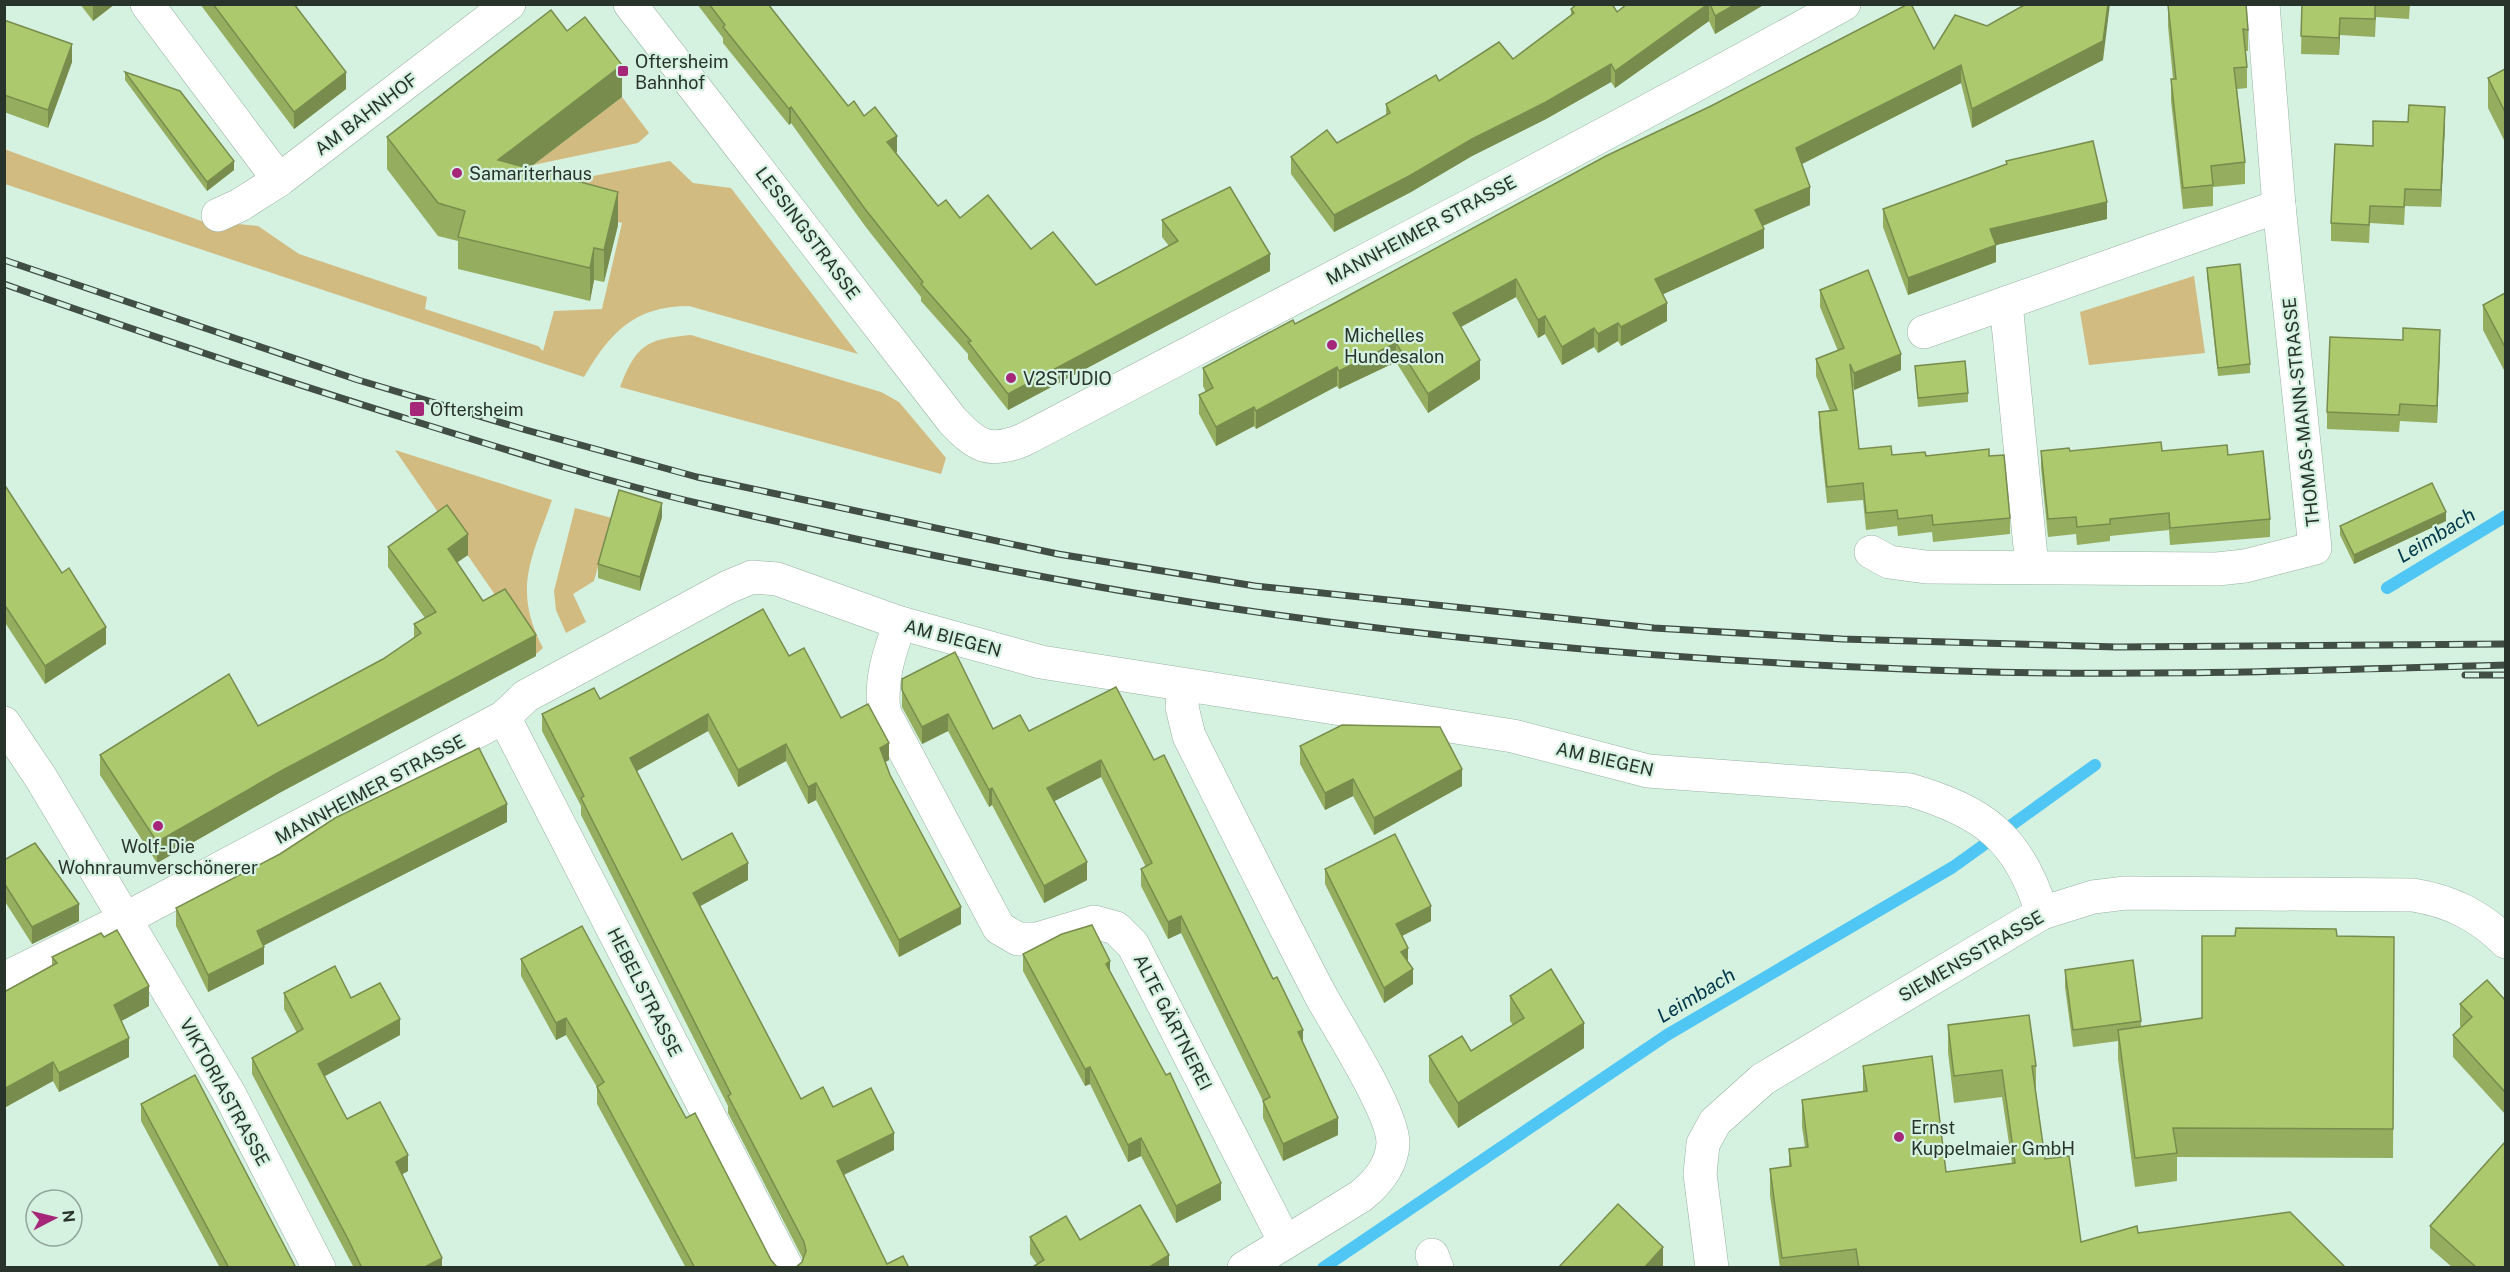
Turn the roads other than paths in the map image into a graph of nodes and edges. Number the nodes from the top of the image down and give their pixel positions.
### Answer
1 (147, 4) edge
2 (509, 4) edge
3 (630, 4) edge
4 (1844, 4) edge
5 (2264, 4) edge
6 (279, 180) junction
7 (2278, 206) junction
8 (218, 215) dead end
9 (2006, 303) junction
10 (1924, 332) dead end
11 (996, 448) joint
12 (1870, 552) dead end
13 (2032, 567) junction
14 (728, 587) joint
15 (900, 623) junction
16 (1184, 686) junction
17 (504, 717) junction
18 (4, 723) edge
19 (2042, 913) junction
20 (125, 919) junction
21 (2505, 942) edge
22 (4, 979) edge
23 (1285, 1242) junction
24 (319, 1268) edge
25 (787, 1268) edge
26 (1244, 1268) edge
27 (1712, 1268) edge

1 - 6 street
2 - 6 street, AM BAHNHOF
3 - 11 street, LESSINGSTRASSE
4 - 11 street, MANNHEIMER STRASSE
5 - 7 street, THOMAS-MANN-STRASSE
6 - 8 street, AM BAHNHOF
7 - 9 street
7 - 13 street, THOMAS-MANN-STRASSE
9 - 10 street
9 - 13 street
12 - 13 street, THOMAS-MANN-STRASSE
14 - 15 street, AM BIEGEN
14 - 17 street, MANNHEIMER STRASSE
15 - 16 street, AM BIEGEN
15 - 23 street, ALTE GÄRTNEREI
16 - 19 street, AM BIEGEN
16 - 23 street
17 - 20 street, MANNHEIMER STRASSE
17 - 25 street, HEBELSTRASSE
18 - 20 street, VIKTORIASTRASSE
19 - 21 street, SIEMENSSTRASSE
19 - 27 street, SIEMENSSTRASSE
20 - 22 street, MANNHEIMER STRASSE
20 - 24 street, VIKTORIASTRASSE
23 - 26 street

